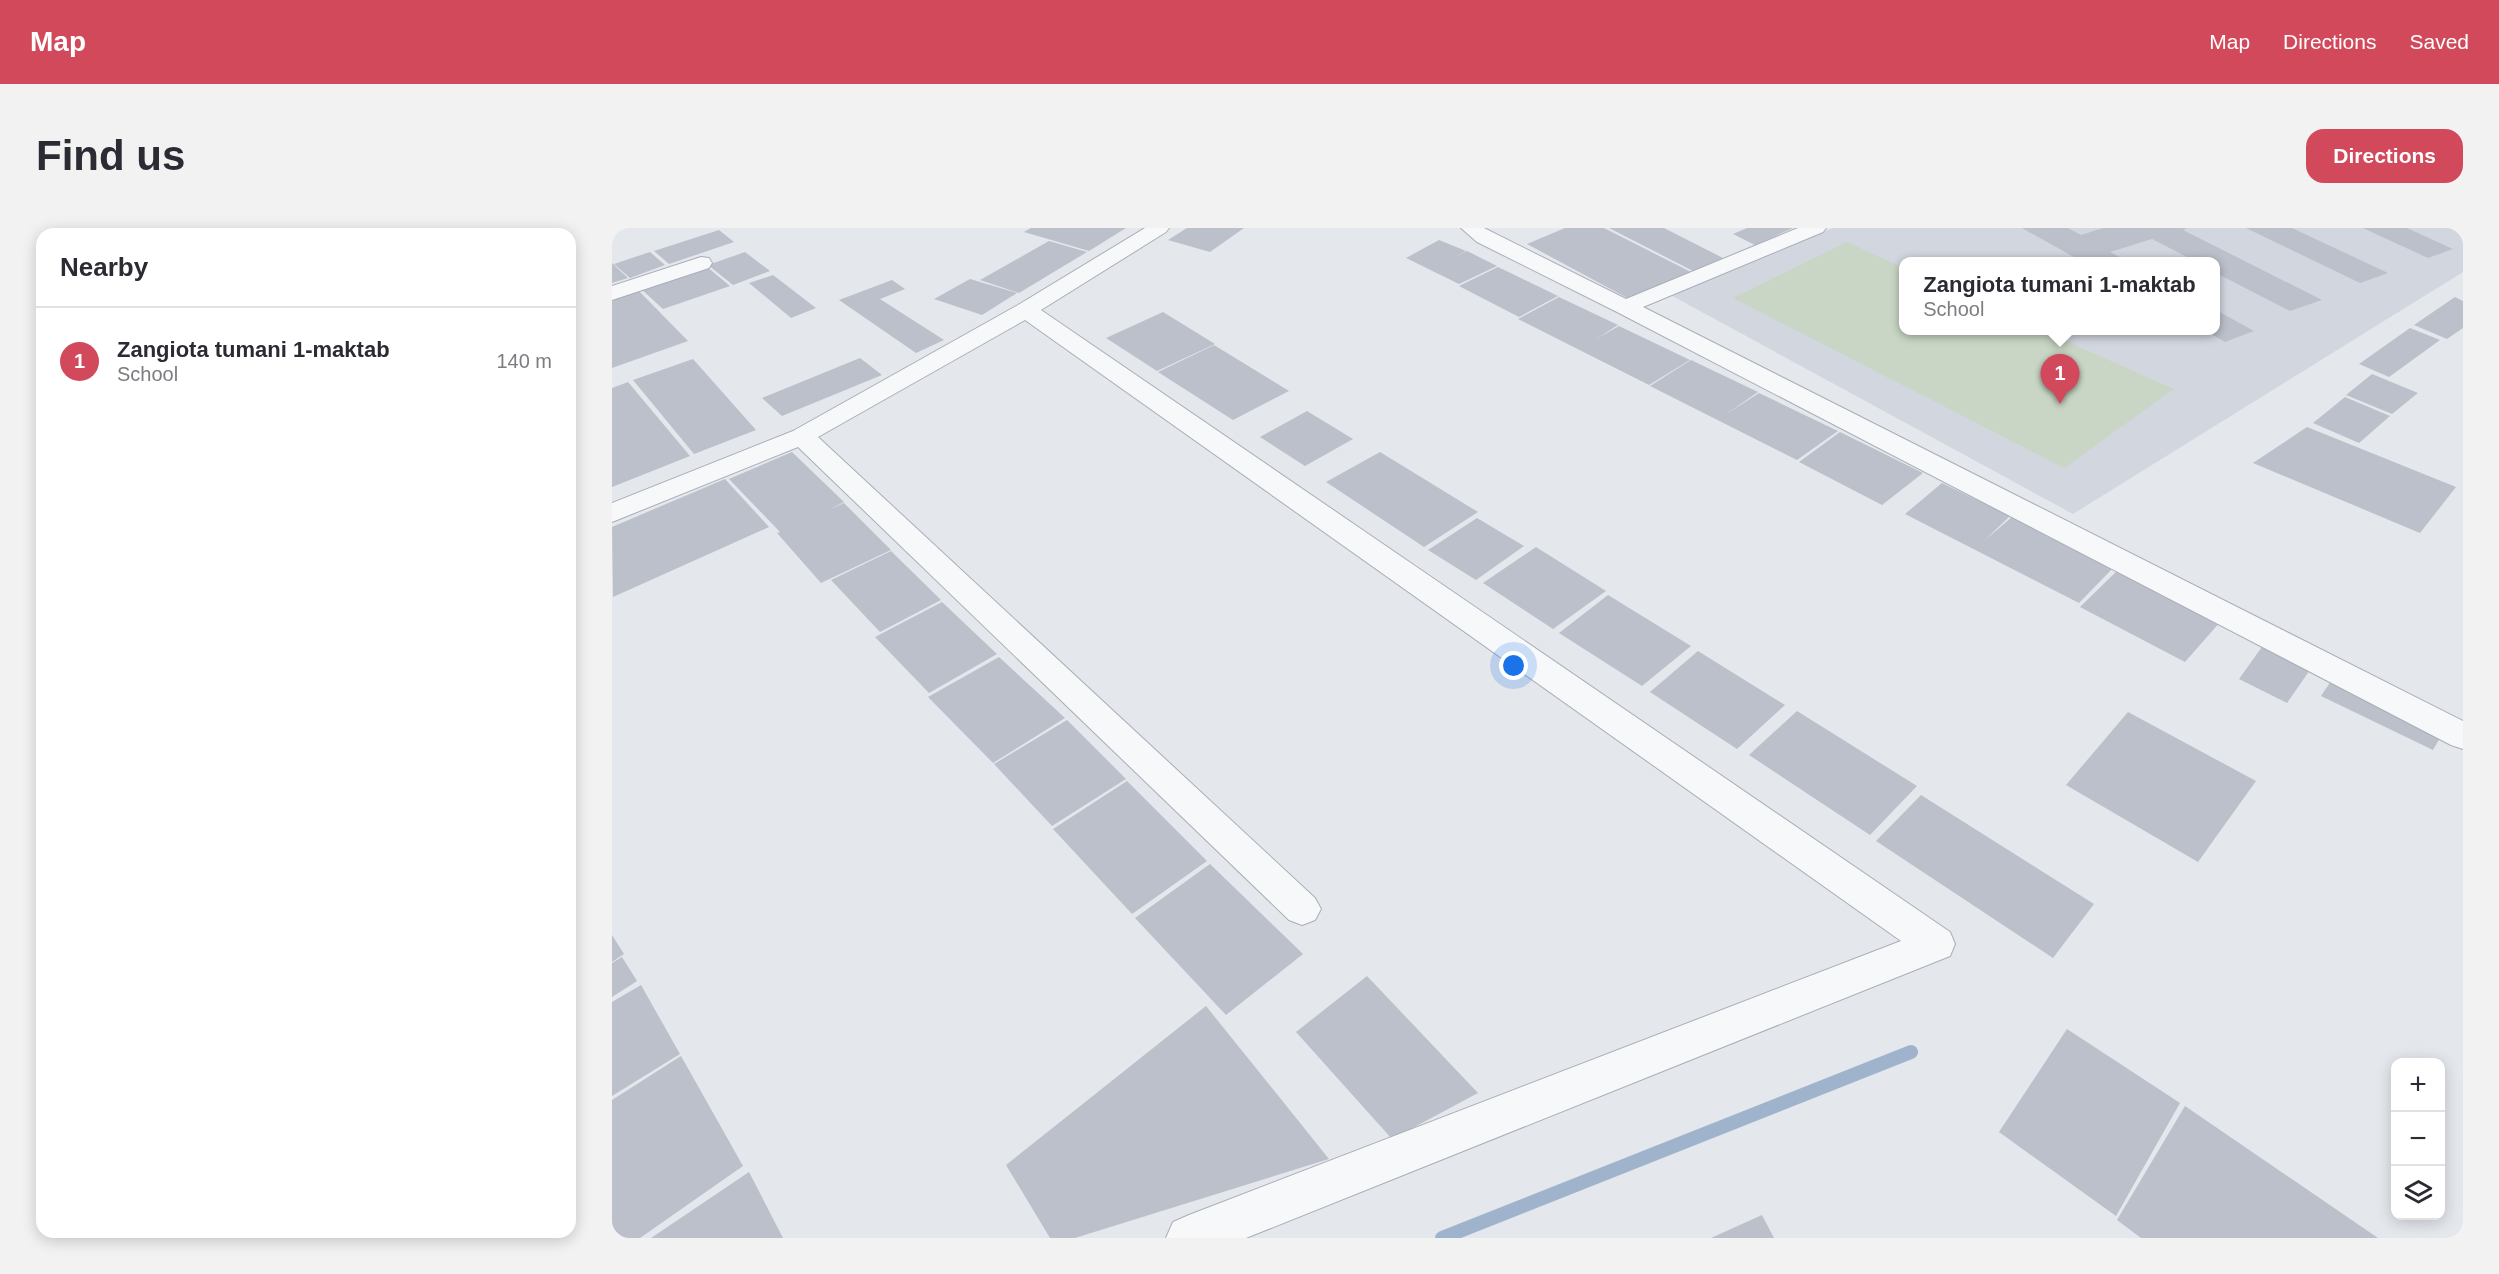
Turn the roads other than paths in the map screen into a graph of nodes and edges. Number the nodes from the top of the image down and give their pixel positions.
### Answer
1 (1159, 228) edge
2 (1471, 228) edge
3 (1816, 228) edge
4 (701, 263) dead end
5 (612, 293) edge
6 (1625, 307) junction
7 (1026, 310) junction
8 (802, 436) junction
9 (612, 513) edge
10 (2463, 736) edge
11 (1302, 909) dead end
12 (1189, 1238) edge

1 - 7 street
2 - 6 street
3 - 6 street
4 - 5 street
6 - 10 street
7 - 8 street
7 - 12 street
8 - 9 street
8 - 11 street

